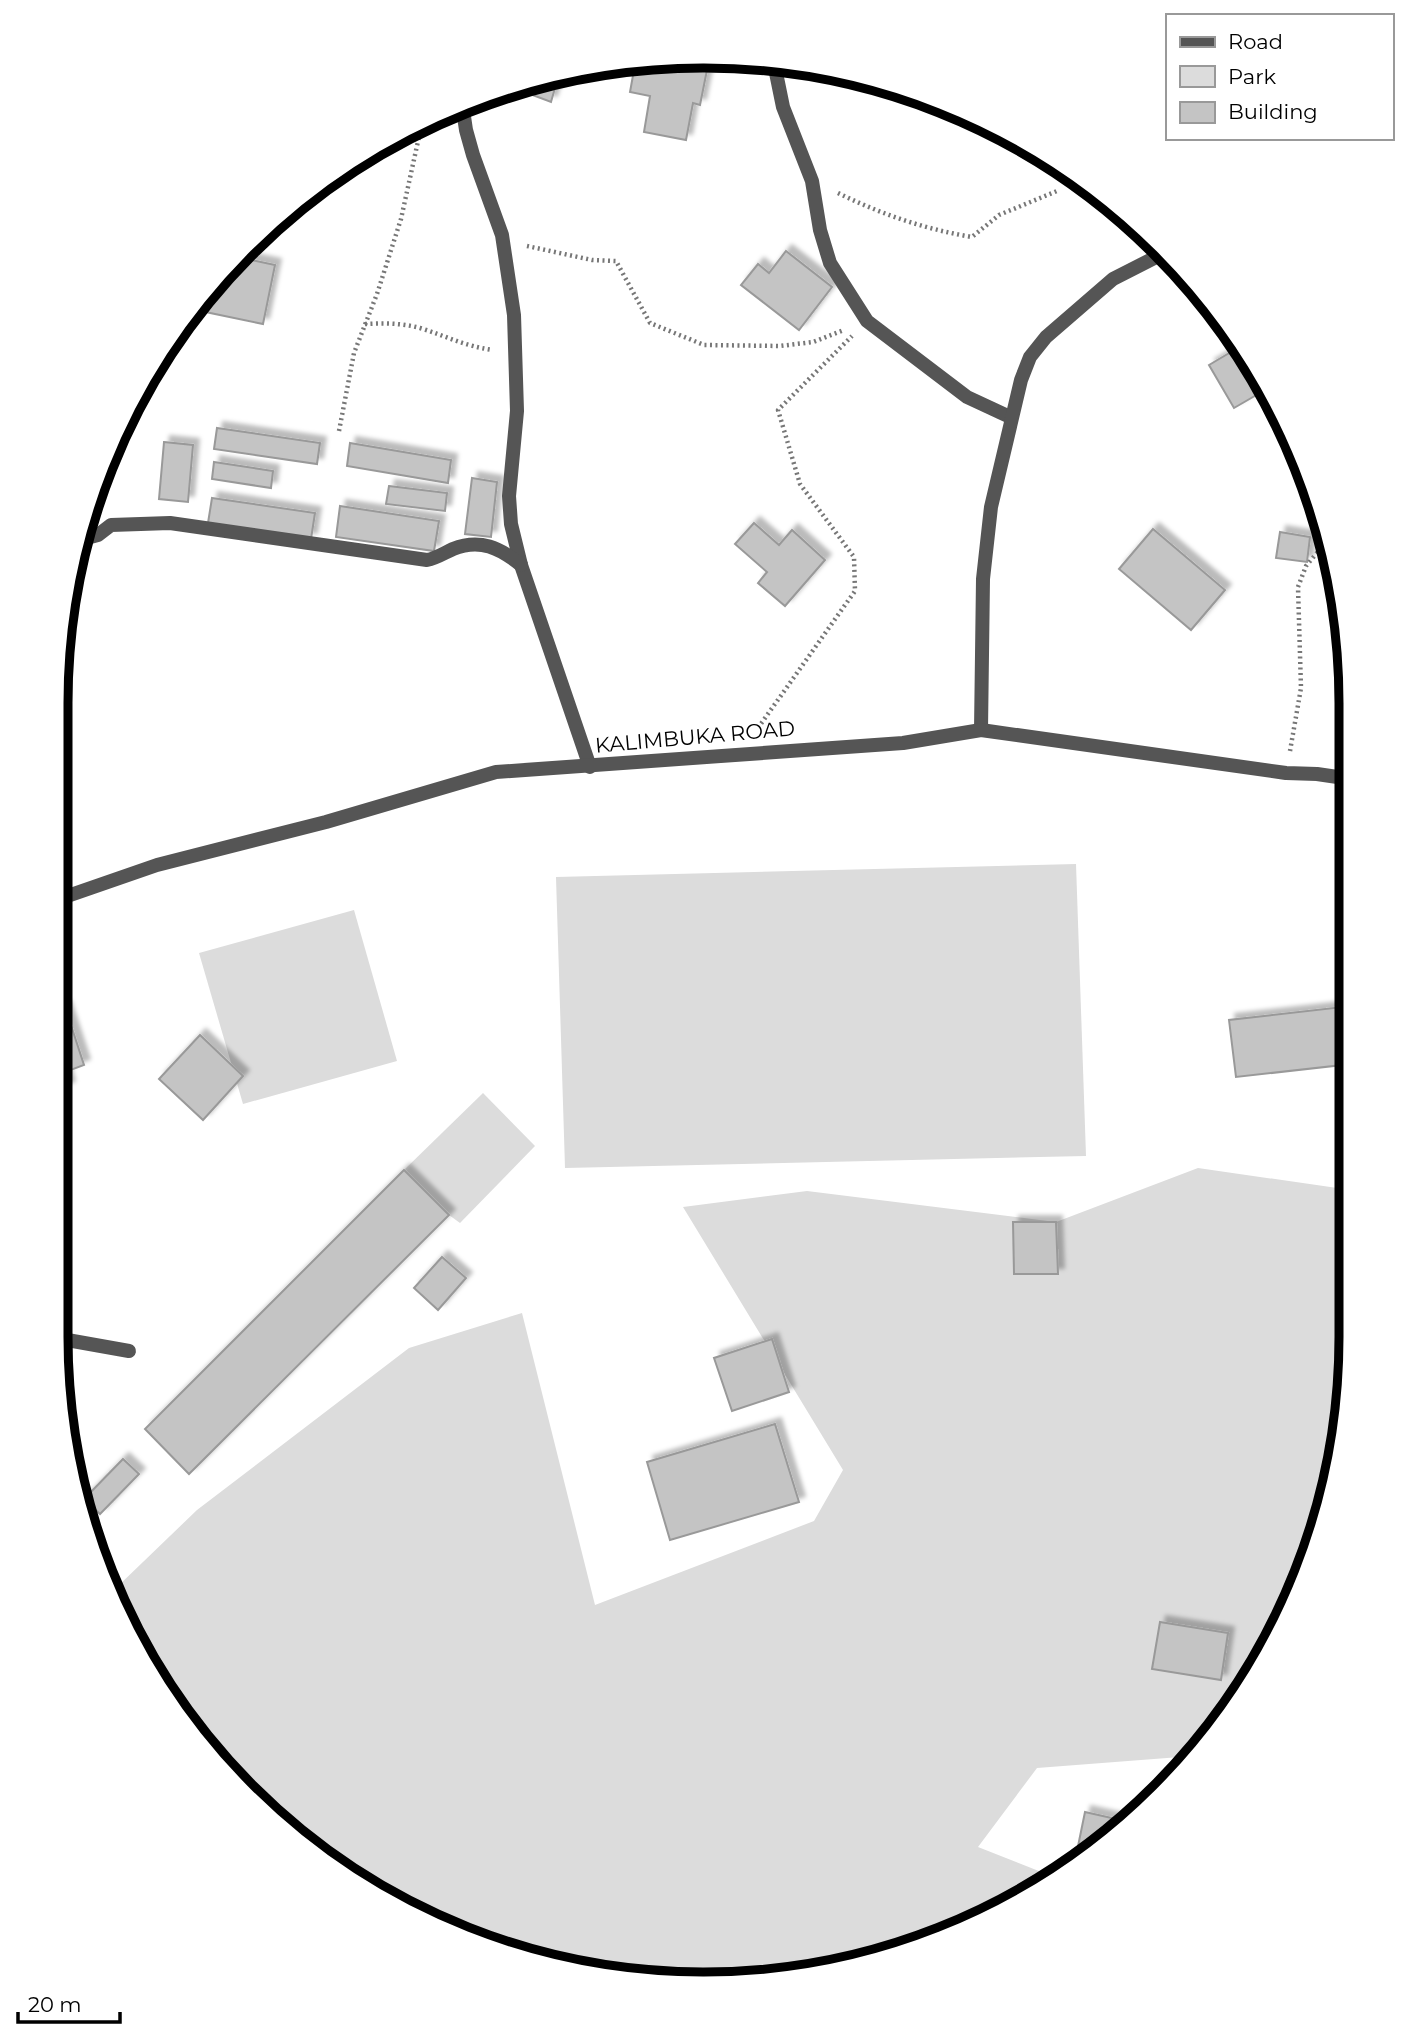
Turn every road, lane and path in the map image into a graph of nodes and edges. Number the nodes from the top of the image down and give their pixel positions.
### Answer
1 (777, 73) edge
2 (464, 116) edge
3 (419, 136) edge
4 (812, 181) junction
5 (1057, 191) dead end
6 (502, 235) junction
7 (1156, 257) edge
8 (867, 321) junction
9 (365, 324) junction
10 (516, 354) junction
11 (1010, 418) junction
12 (339, 431) dead end
13 (91, 537) edge
14 (1320, 550) edge
15 (521, 565) junction
16 (981, 730) junction
17 (721, 755) junction
18 (590, 767) junction
19 (1286, 773) junction
20 (1339, 777) edge
21 (68, 896) edge
22 (68, 1340) edge
23 (129, 1352) dead end

1 - 4 street
2 - 6 street
3 - 9 path
4 - 5 path
4 - 8 street
6 - 8 path
6 - 10 street
7 - 11 street
8 - 11 street
8 - 17 path
9 - 10 path
9 - 12 path
10 - 15 street
11 - 16 street
13 - 15 street
14 - 19 path
15 - 18 street
16 - 17 street, KALIMBUKA ROAD
16 - 19 street, KALIMBUKA ROAD
17 - 18 street, KALIMBUKA ROAD
18 - 21 street, KALIMBUKA ROAD
19 - 20 street, KALIMBUKA ROAD
22 - 23 street

